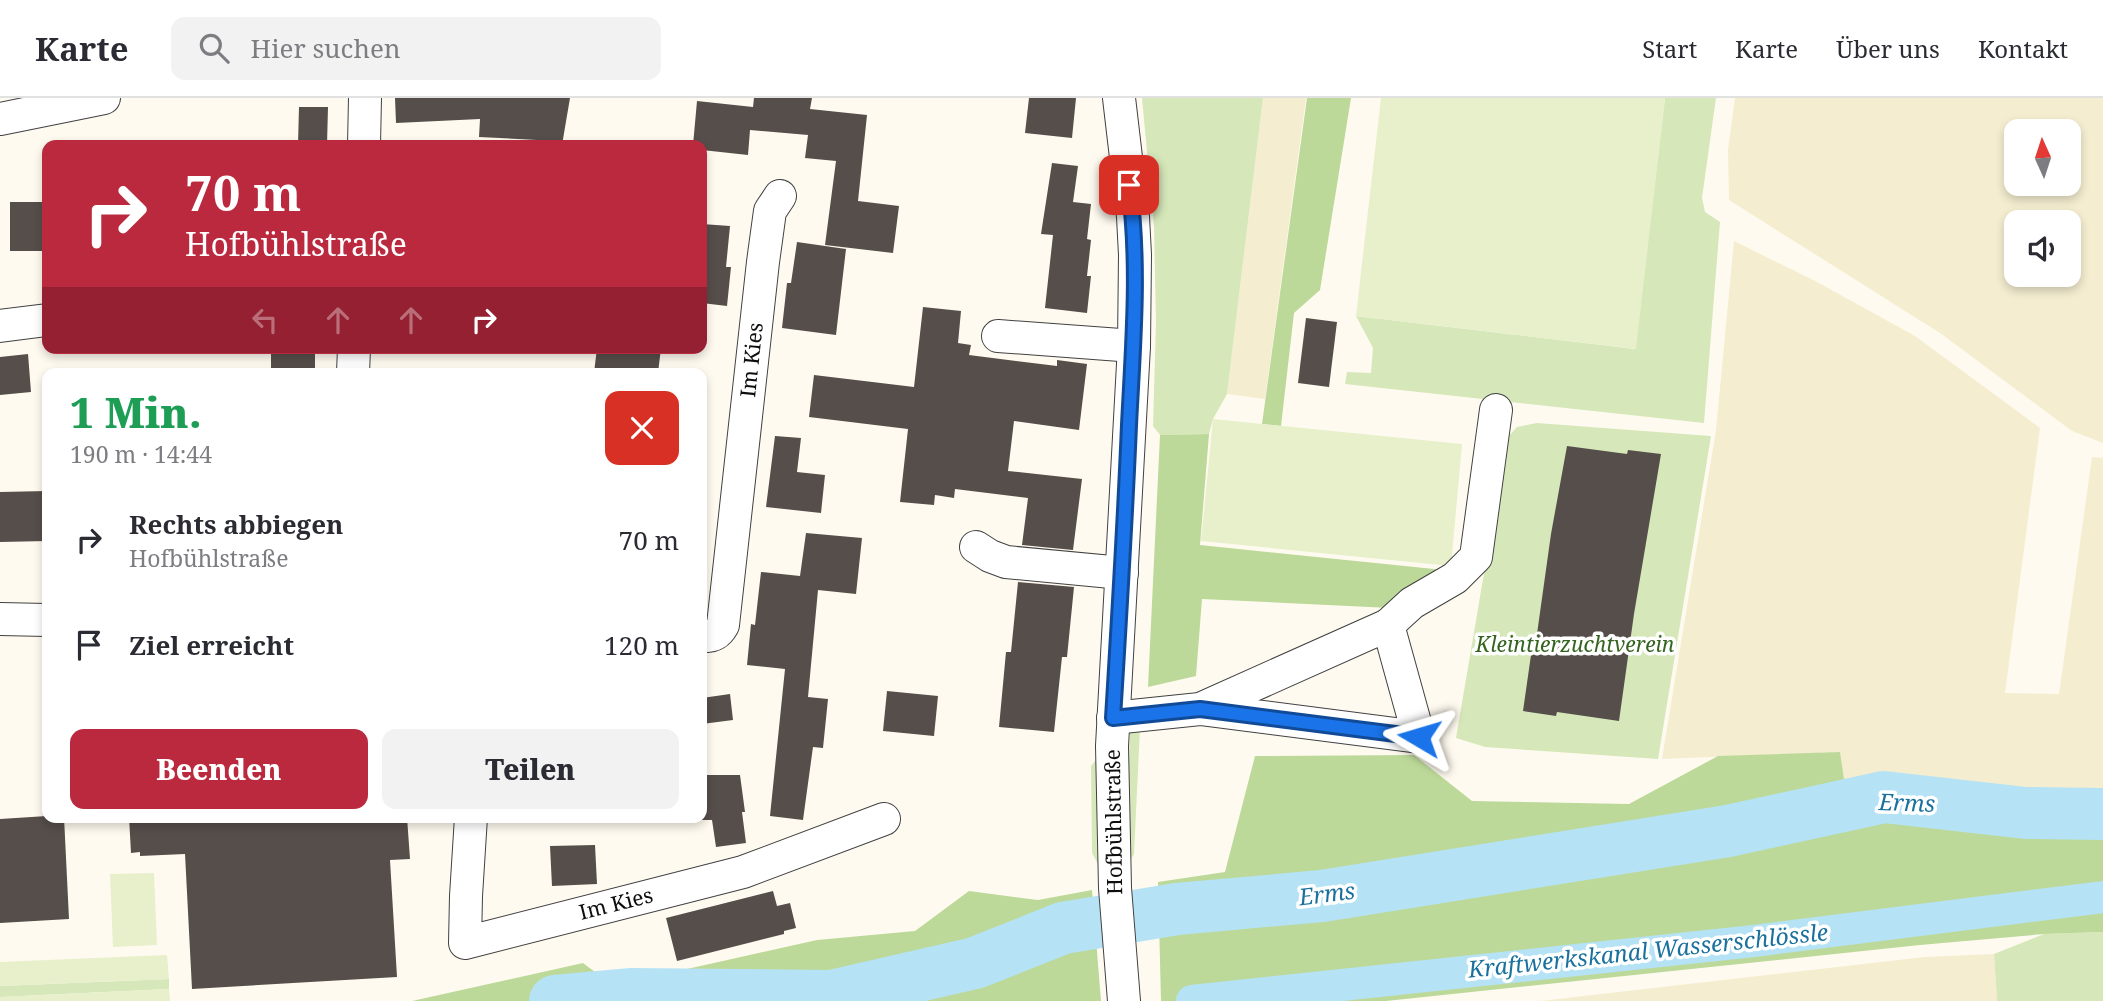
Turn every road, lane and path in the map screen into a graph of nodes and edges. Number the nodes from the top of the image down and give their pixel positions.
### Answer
1 (104, 98) edge
2 (365, 98) edge
3 (1119, 98) edge
4 (0, 119) edge
5 (363, 140) edge
6 (780, 197) dead end
7 (42, 321) edge
8 (0, 326) edge
9 (999, 336) dead end
10 (1134, 346) junction
11 (1496, 410) dead end
12 (976, 547) dead end
13 (1122, 573) junction
14 (0, 619) edge
15 (42, 620) edge
16 (1388, 625) junction
17 (707, 636) edge
18 (1200, 709) junction
19 (1113, 718) junction
20 (884, 819) dead end
21 (471, 823) edge
22 (1124, 1001) edge

1 - 4 street
2 - 5 street
3 - 10 street, Hofbühlstraße
6 - 17 street, Im Kies
7 - 8 street
9 - 10 street
10 - 13 street, Hofbühlstraße
11 - 16 street
12 - 13 street
13 - 19 street, Hofbühlstraße
14 - 15 street
16 - 18 street
16 - 18 street
18 - 19 street
19 - 22 street, Hofbühlstraße
20 - 21 street, Im Kies

